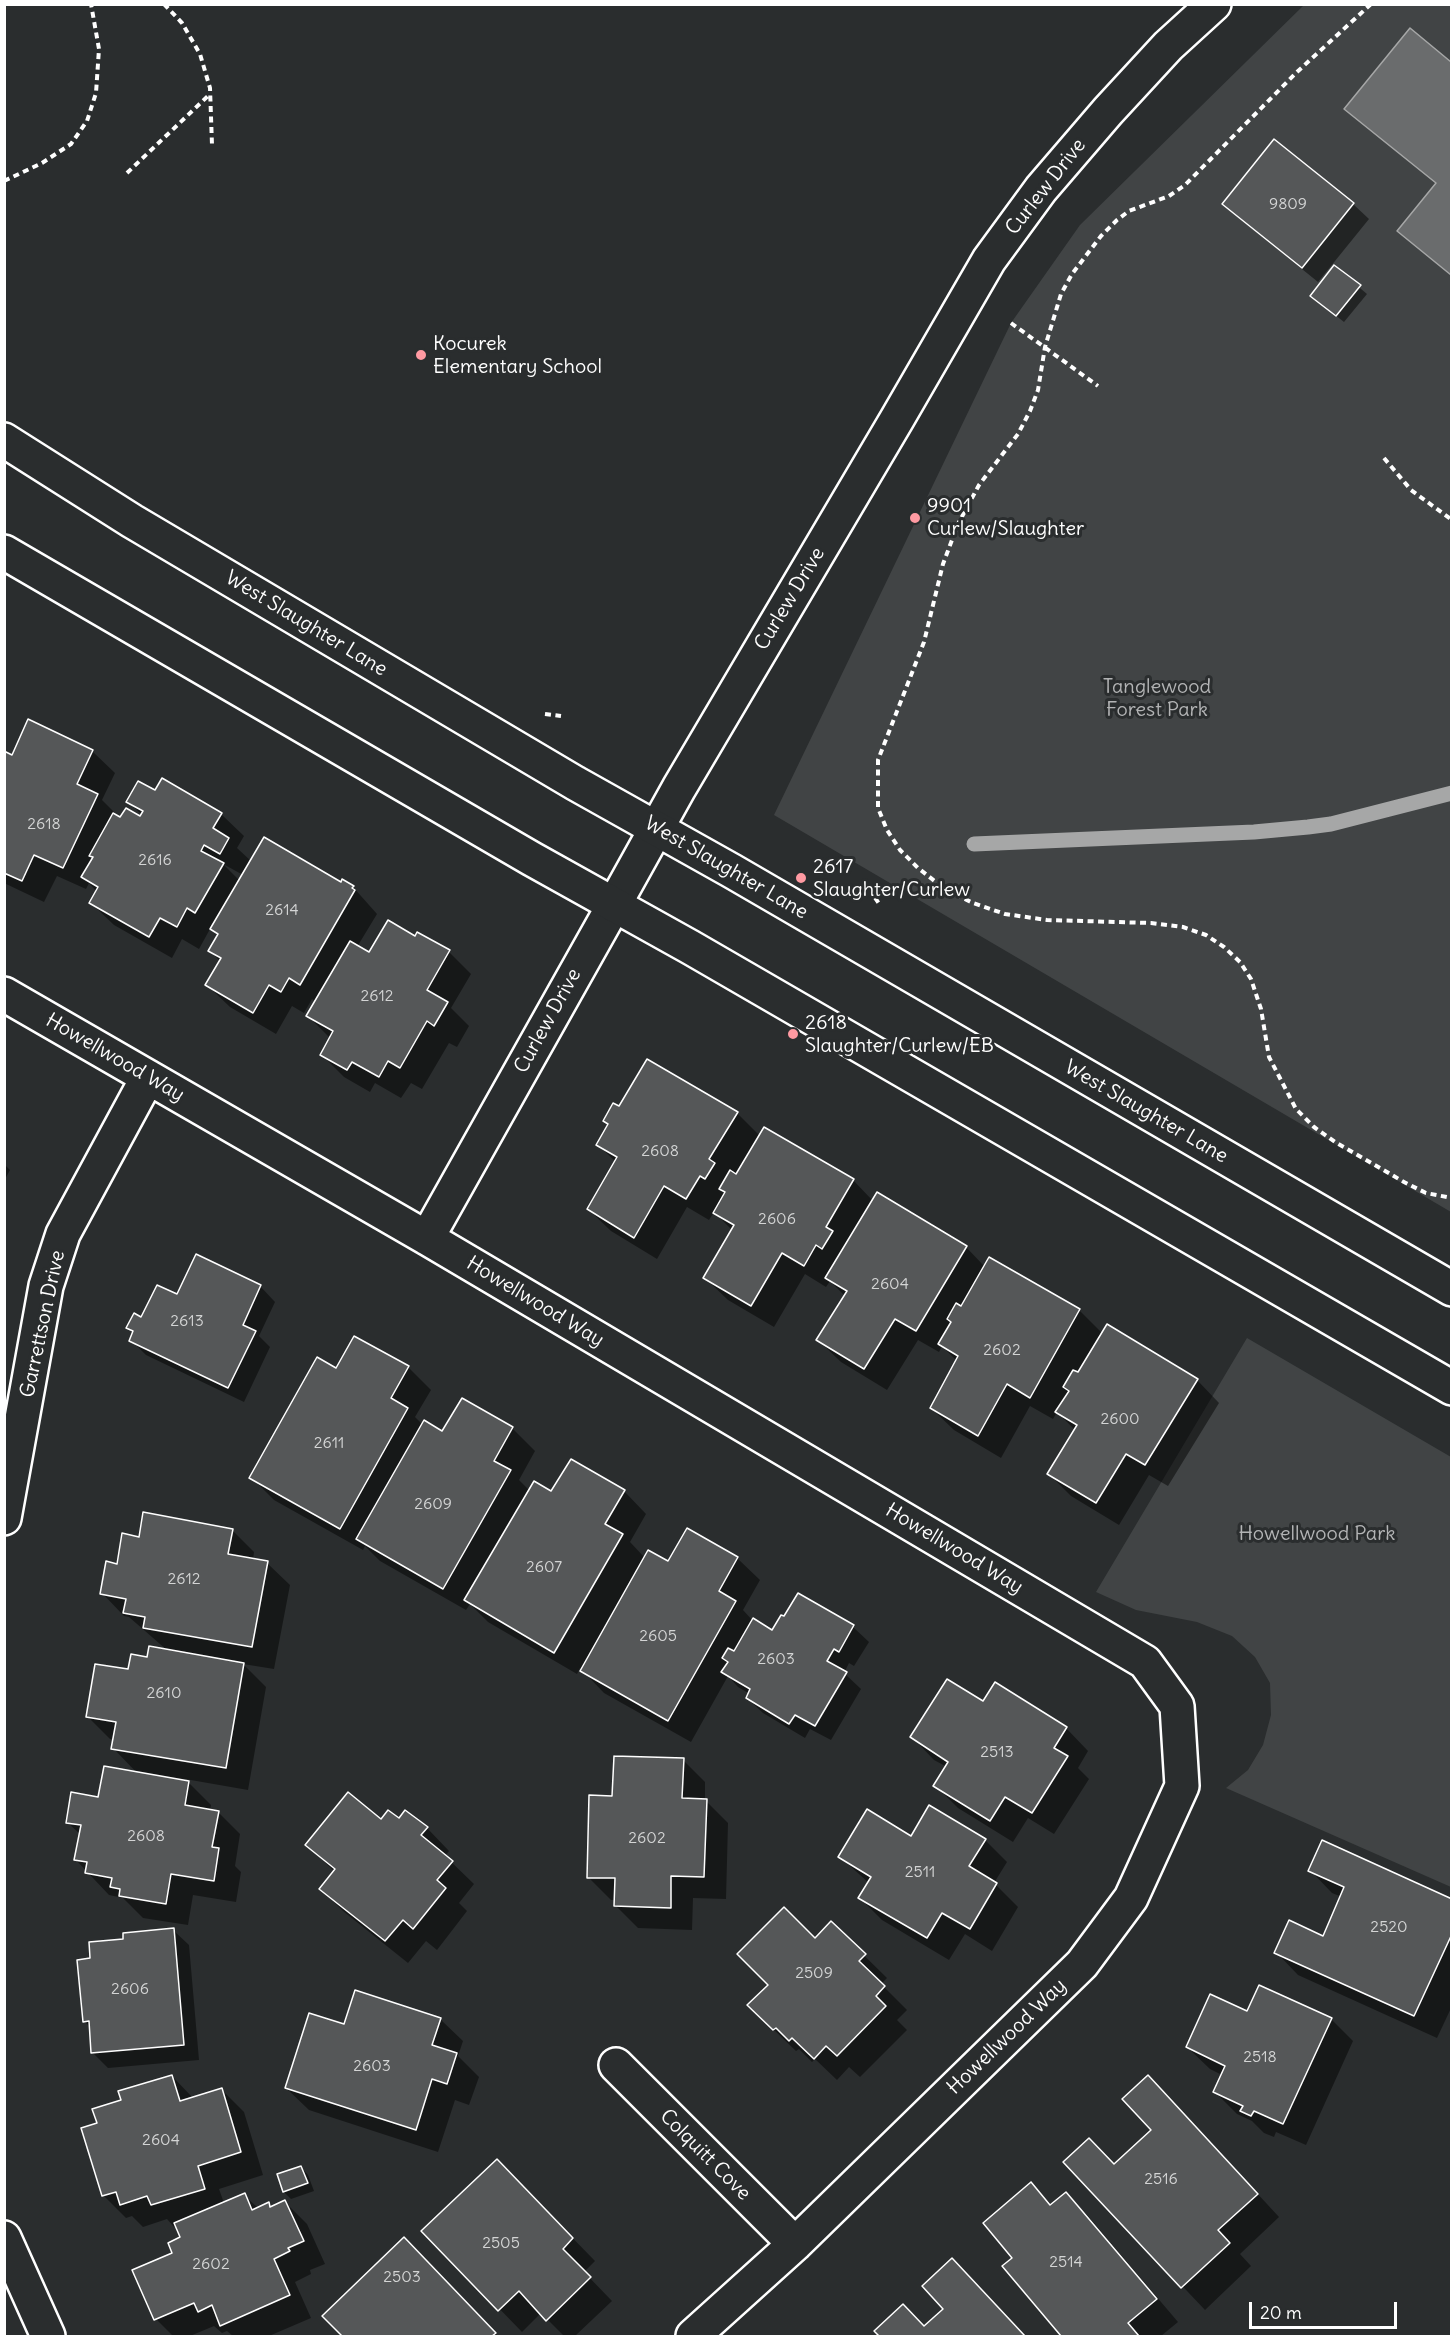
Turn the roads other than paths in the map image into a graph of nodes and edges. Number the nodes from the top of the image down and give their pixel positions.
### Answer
1 (1214, 4) edge
2 (4, 440) edge
3 (4, 552) edge
4 (656, 828) junction
5 (614, 905) junction
6 (4, 994) edge
7 (148, 1077) junction
8 (426, 1238) junction
9 (1452, 1289) edge
10 (1452, 1388) edge
11 (4, 1518) edge
12 (616, 2065) dead end
13 (4, 2238) edge
14 (795, 2244) junction
15 (48, 2337) edge
16 (693, 2337) edge

1 - 4 street, Curlew Drive
2 - 4 street, West Slaughter Lane
3 - 5 street
4 - 5 street, Curlew Drive
4 - 9 street, West Slaughter Lane
5 - 8 street, Curlew Drive
5 - 10 street
6 - 7 street, Howellwood Way
7 - 8 street, Howellwood Way
7 - 11 street, Garrettson Drive
8 - 14 street, Howellwood Way
12 - 14 street, Colquitt Cove
13 - 15 street
14 - 16 street, Howellwood Way

